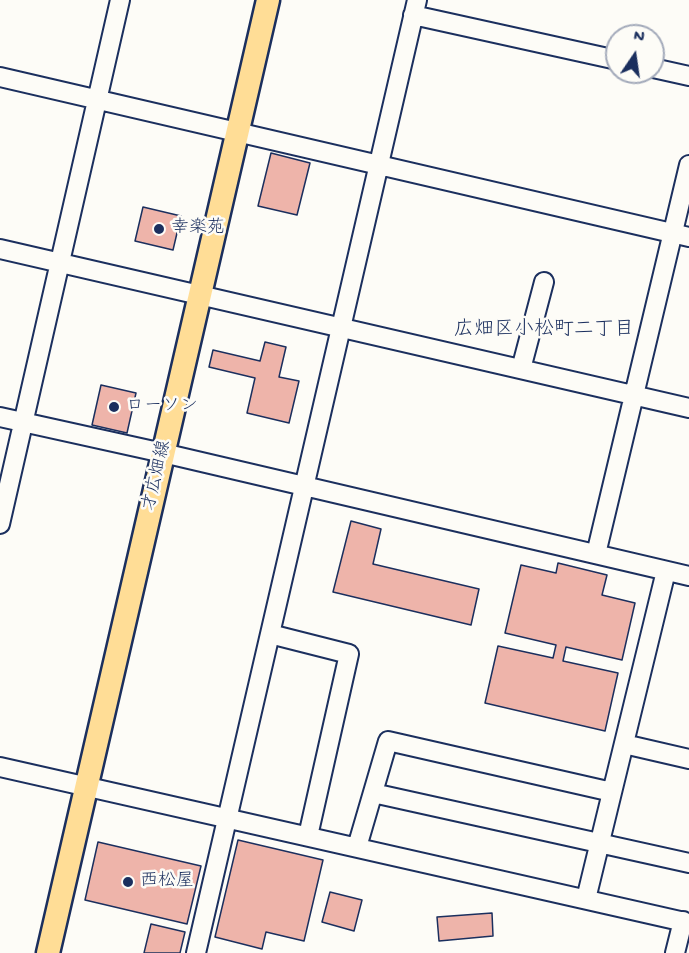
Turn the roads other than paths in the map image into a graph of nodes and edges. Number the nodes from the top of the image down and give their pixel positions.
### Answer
1 (120, 0) edge
2 (268, 0) edge
3 (415, 8) edge
4 (605, 57) edge
5 (665, 71) edge
6 (689, 76) edge
7 (0, 77) edge
8 (98, 100) junction
9 (238, 132) junction
10 (379, 165) junction
11 (689, 165) edge
12 (681, 235) edge
13 (0, 249) edge
14 (61, 263) junction
15 (544, 282) dead end
16 (200, 295) junction
17 (341, 328) junction
18 (521, 369) junction
19 (635, 395) junction
20 (689, 408) edge
21 (0, 417) edge
22 (24, 423) junction
23 (163, 453) junction
24 (304, 486) junction
25 (0, 524) edge
26 (596, 554) junction
27 (666, 571) junction
28 (689, 576) edge
29 (270, 634) junction
30 (624, 744) junction
31 (689, 759) edge
32 (0, 766) edge
33 (86, 785) junction
34 (612, 792) junction
35 (373, 793) junction
36 (228, 817) junction
37 (308, 836) junction
38 (600, 843) junction
39 (357, 847) junction
40 (689, 863) edge
41 (586, 899) junction
42 (686, 922) edge
43 (48, 953) edge
44 (196, 953) edge
45 (675, 953) edge

1 - 8 street
2 - 9 main road, 才広畑線
3 - 4 street
3 - 10 street
5 - 6 street
7 - 8 street
8 - 9 street
8 - 14 street
9 - 10 street
9 - 16 main road, 才広畑線
10 - 12 street
10 - 17 street
11 - 12 street
12 - 19 street
13 - 14 street
14 - 16 street
14 - 22 street
15 - 18 street
16 - 17 street
16 - 23 main road, 才広畑線
17 - 18 street
17 - 24 street
18 - 19 street
19 - 20 street
19 - 26 street
21 - 22 street
22 - 23 street
22 - 25 street
23 - 24 street
23 - 33 main road, 才広畑線
24 - 26 street
24 - 29 street
26 - 27 street
27 - 28 street
27 - 30 street
29 - 36 street
29 - 37 street
30 - 31 street
30 - 34 street
32 - 33 street
33 - 36 street
33 - 43 main road, 才広畑線
34 - 35 street
34 - 38 street
35 - 38 street
35 - 39 street
36 - 37 street
36 - 44 street
37 - 39 street
38 - 40 street
38 - 41 street
39 - 41 street
41 - 42 street
42 - 45 street

